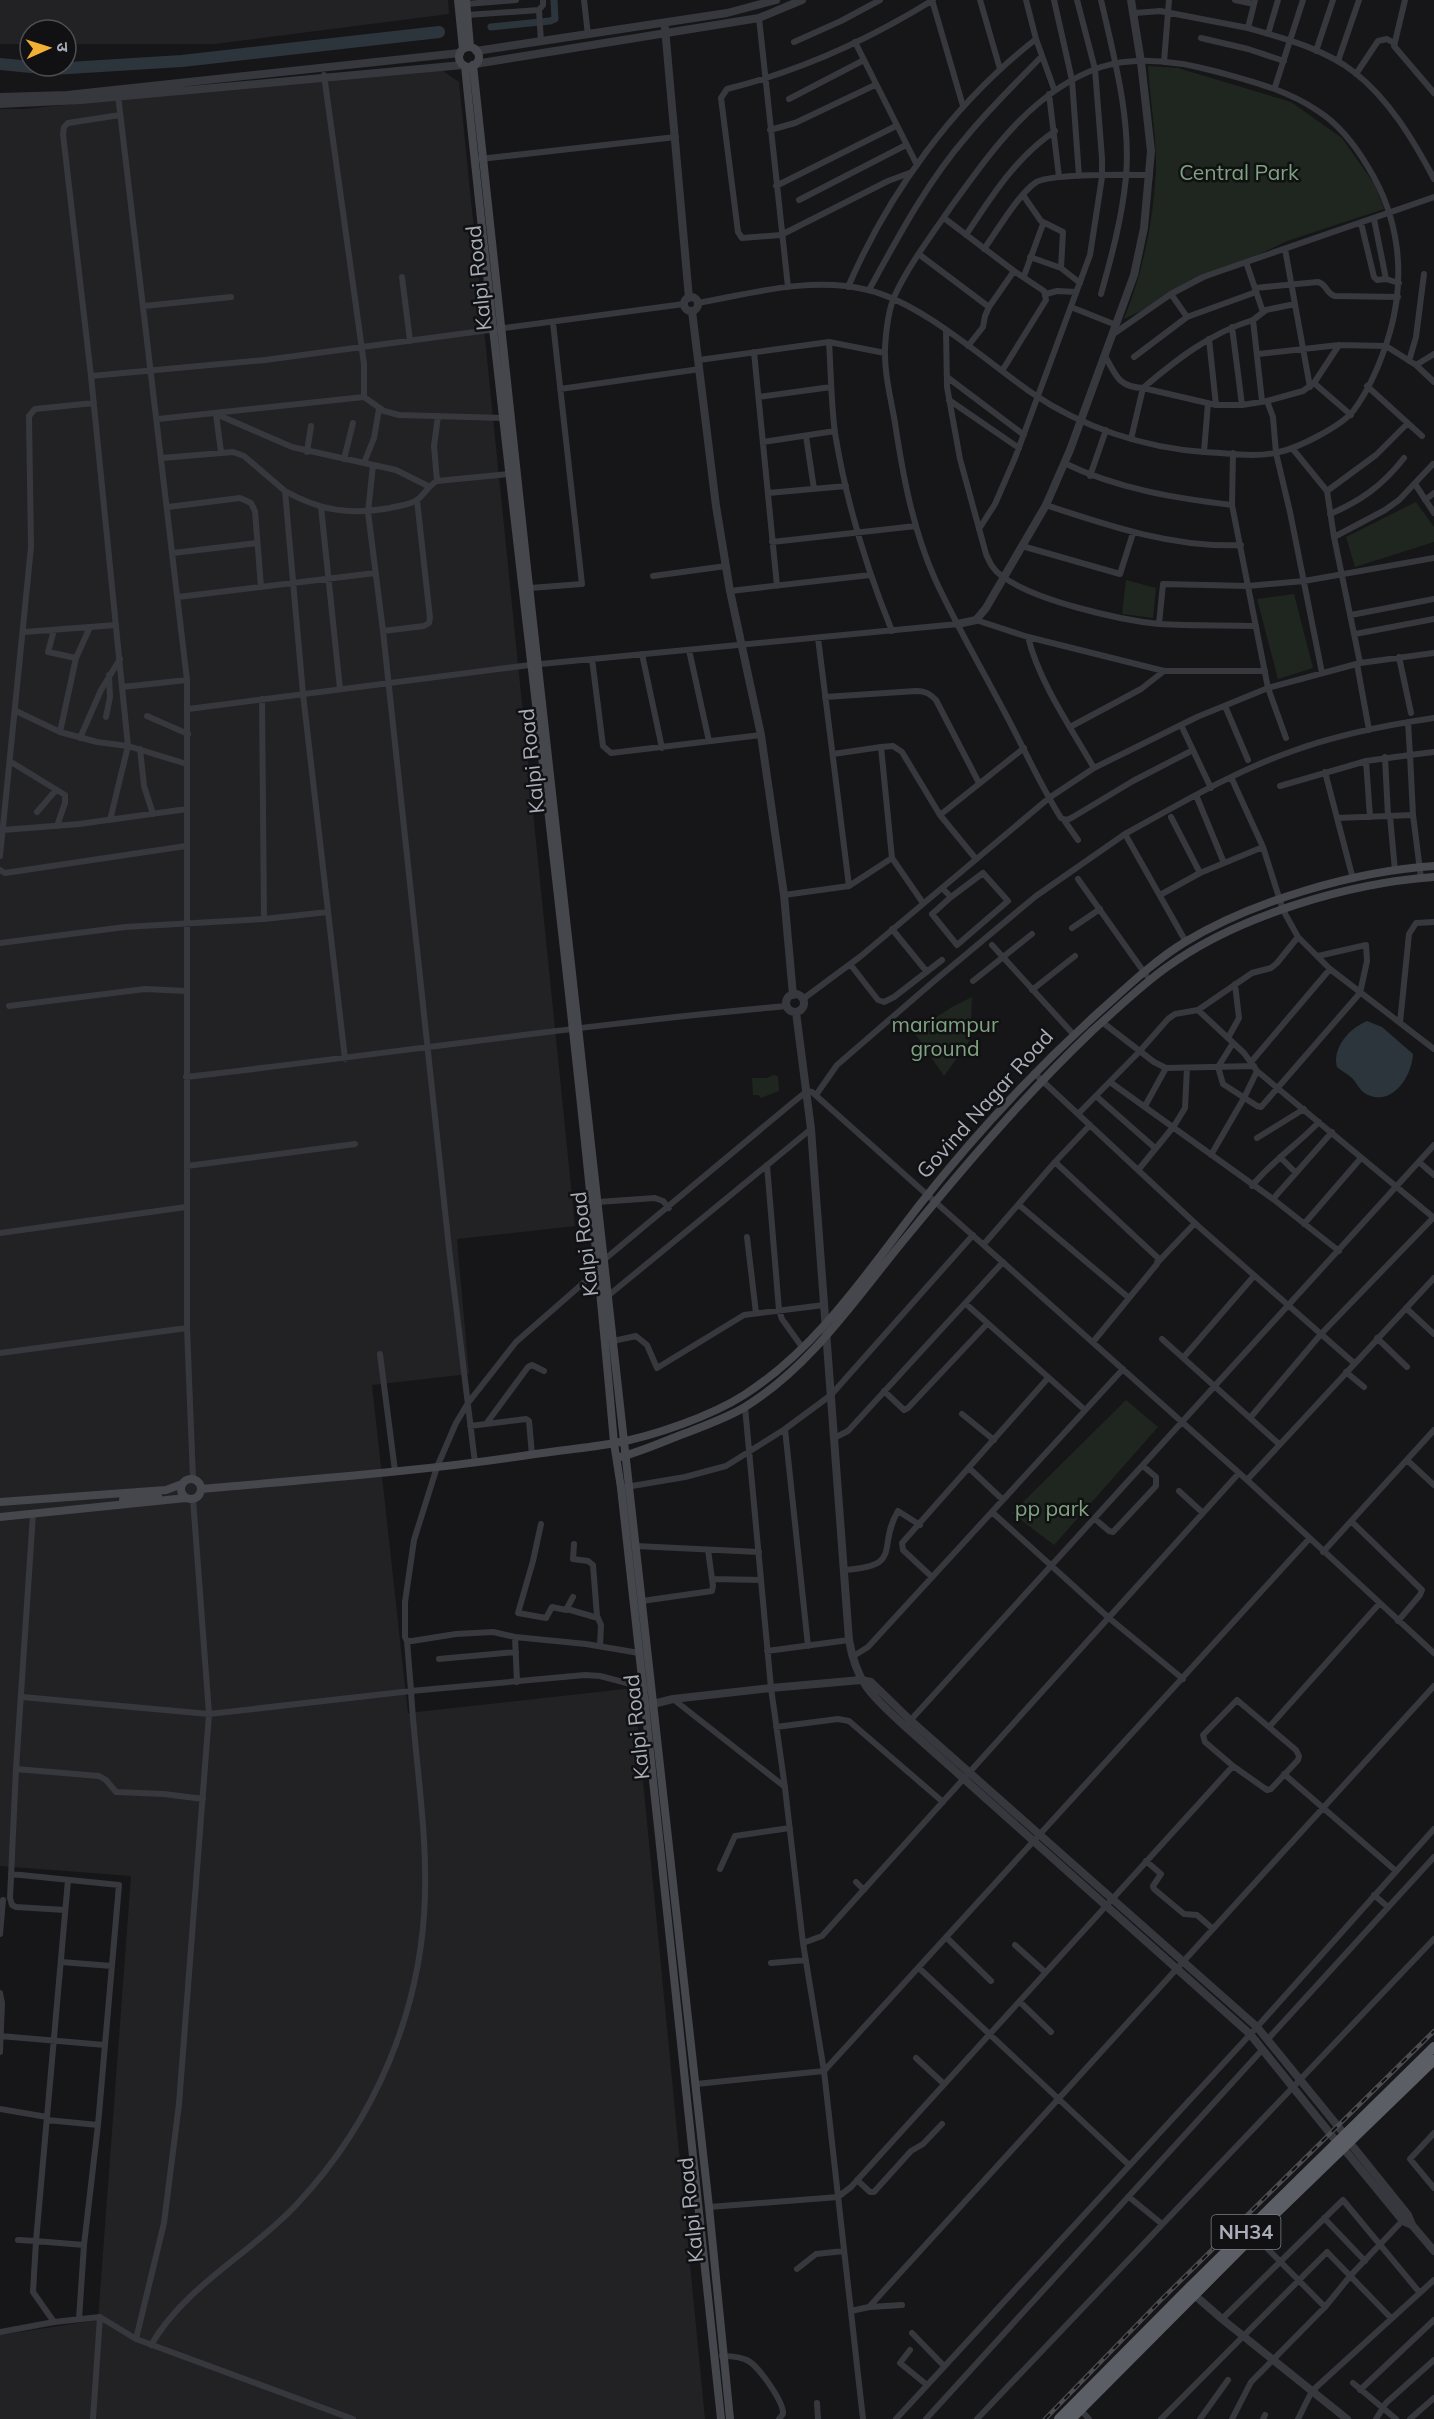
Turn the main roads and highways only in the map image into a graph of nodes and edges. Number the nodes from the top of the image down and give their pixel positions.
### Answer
1 (464, 1) edge
2 (467, 50) junction
3 (469, 65) junction
4 (534, 665) junction
5 (1434, 866) edge
6 (1434, 877) edge
7 (1147, 977) junction
8 (575, 1028) junction
9 (624, 1441) junction
10 (614, 1443) junction
11 (625, 1456) junction
12 (615, 1458) junction
13 (625, 1487) junction
14 (201, 1489) junction
15 (185, 1493) junction
16 (0, 1502) edge
17 (0, 1512) edge
18 (0, 1517) edge
19 (647, 1688) junction
20 (649, 1705) junction
21 (1434, 2047) edge
22 (1432, 2067) edge
23 (1344, 2142) junction
24 (719, 2356) junction
25 (1077, 2407) junction
26 (721, 2419) edge
27 (730, 2419) edge
28 (1059, 2419) edge
29 (1071, 2419) edge

1 - 2 main road, Kalpi Road
1 - 2 main road, Kalpi Road
2 - 3 main road, Kalpi Road
2 - 3 main road, Kalpi Road
3 - 4 main road, Kalpi Road
3 - 4 main road, Kalpi Road
4 - 8 main road, Kalpi Road
5 - 7 main road, Govind Nagar Road
6 - 7 main road, Govind Nagar Road
7 - 9 main road, Govind Nagar Road
7 - 11 main road, Govind Nagar Road
8 - 9 main road, Kalpi Road
8 - 10 main road, Kalpi Road
9 - 10 main road, Govind Nagar Road
9 - 11 main road, Kalpi Road
10 - 12 main road, Kalpi Road
10 - 14 main road, Govind Nagar Road
11 - 12 main road, Govind Nagar Road
11 - 13 main road, Kalpi Road
12 - 13 main road, Kalpi Road
13 - 19 main road, Kalpi Road
13 - 19 main road, Kalpi Road
14 - 15 main road
14 - 15 main road
15 - 16 main road
15 - 17 main road
15 - 18 main road
19 - 20 main road, Kalpi Road
20 - 24 main road, Kalpi Road
20 - 24 main road, Kalpi Road
21 - 23 highway, NH34
22 - 23 highway, NH34
23 - 25 highway, NH34
24 - 26 main road, Kalpi Road
24 - 27 main road, Kalpi Road
25 - 28 highway, NH34
25 - 29 highway, NH34

